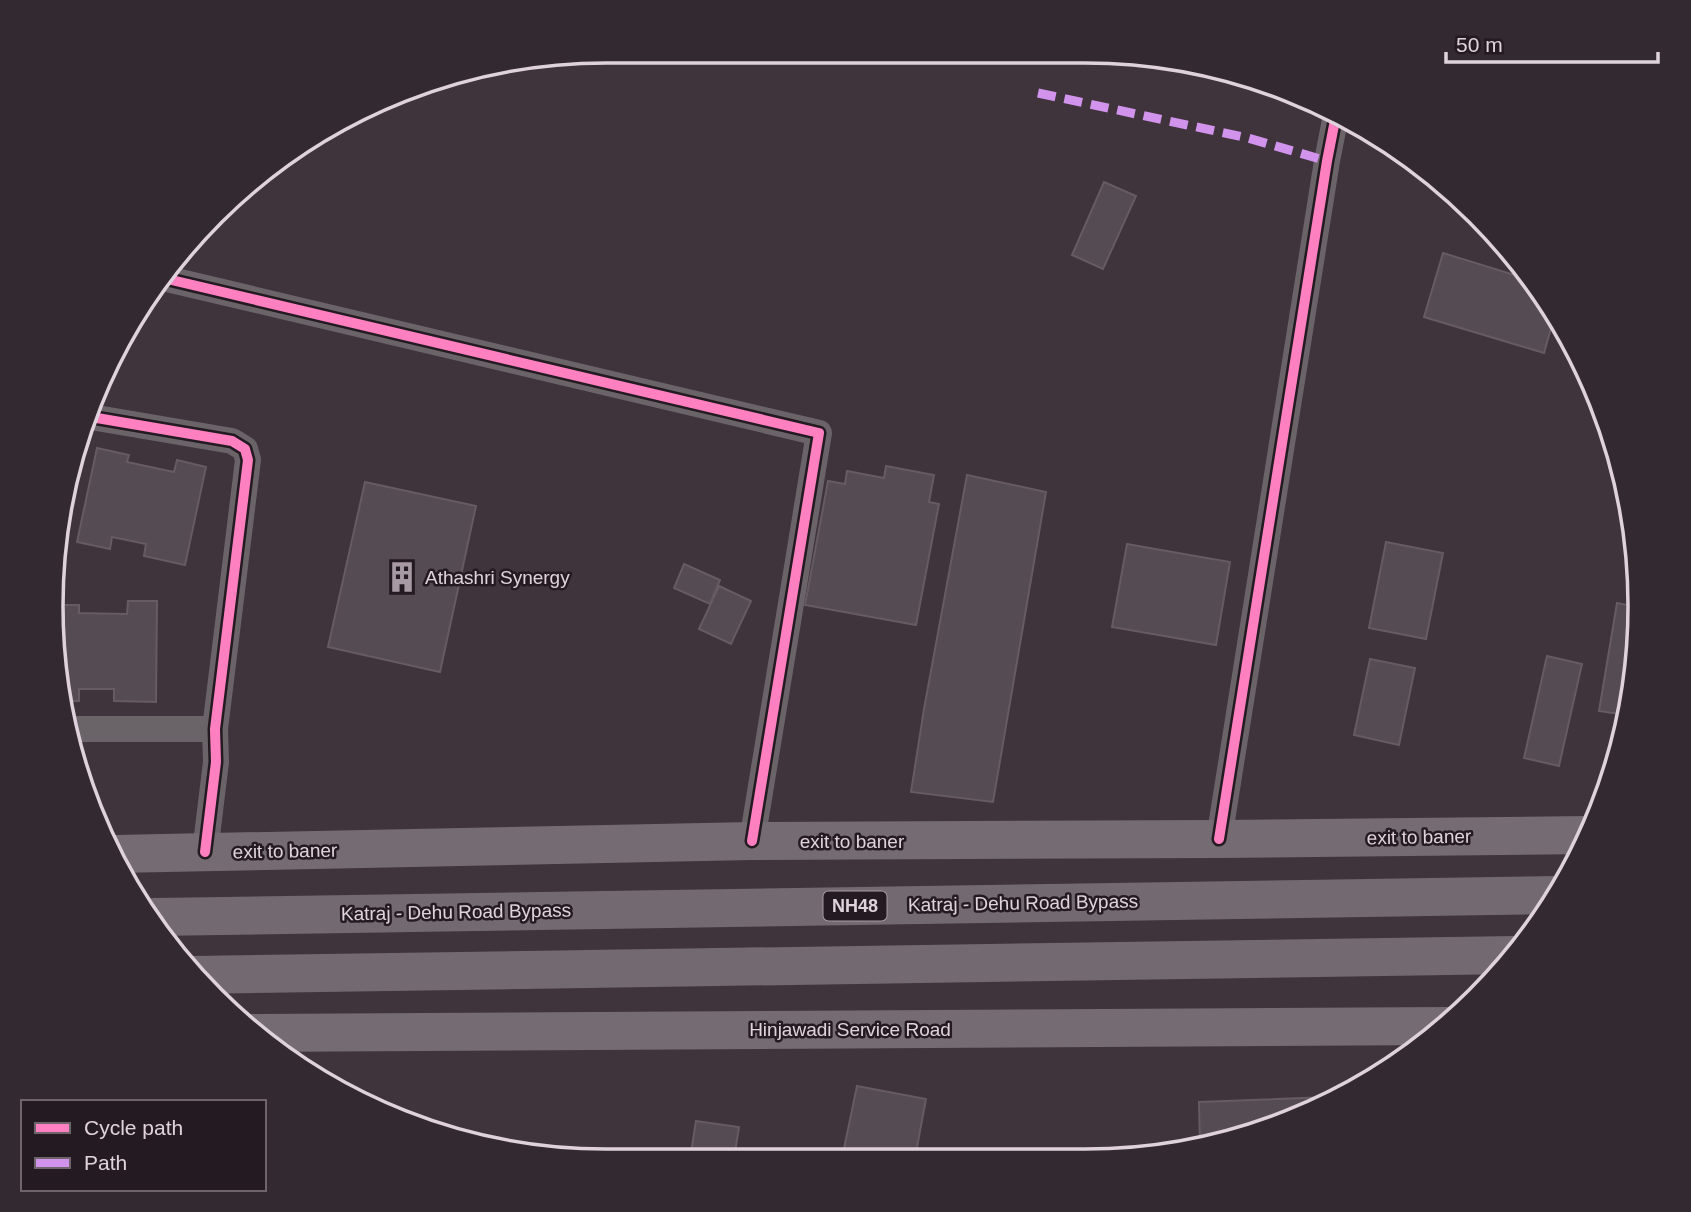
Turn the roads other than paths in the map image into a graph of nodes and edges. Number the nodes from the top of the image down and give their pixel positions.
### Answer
1 (1334, 124) edge
2 (172, 280) edge
3 (97, 418) edge
4 (77, 729) edge
5 (215, 729) junction
6 (1577, 835) edge
7 (1219, 839) junction
8 (752, 841) junction
9 (205, 852) junction
10 (123, 854) edge
11 (1544, 895) edge
12 (161, 917) edge
13 (1500, 955) edge
14 (208, 975) edge
15 (1429, 1026) edge
16 (269, 1032) edge

1 - 7 street
2 - 8 street
3 - 5 street
4 - 5 street
5 - 9 street
6 - 7 main road, exit to baner
7 - 8 main road, exit to baner
8 - 9 main road, exit to baner
9 - 10 main road, exit to baner
11 - 12 highway, Katraj - Dehu Road Bypass / NH48
13 - 14 highway
15 - 16 main road, Hinjawadi Service Road

